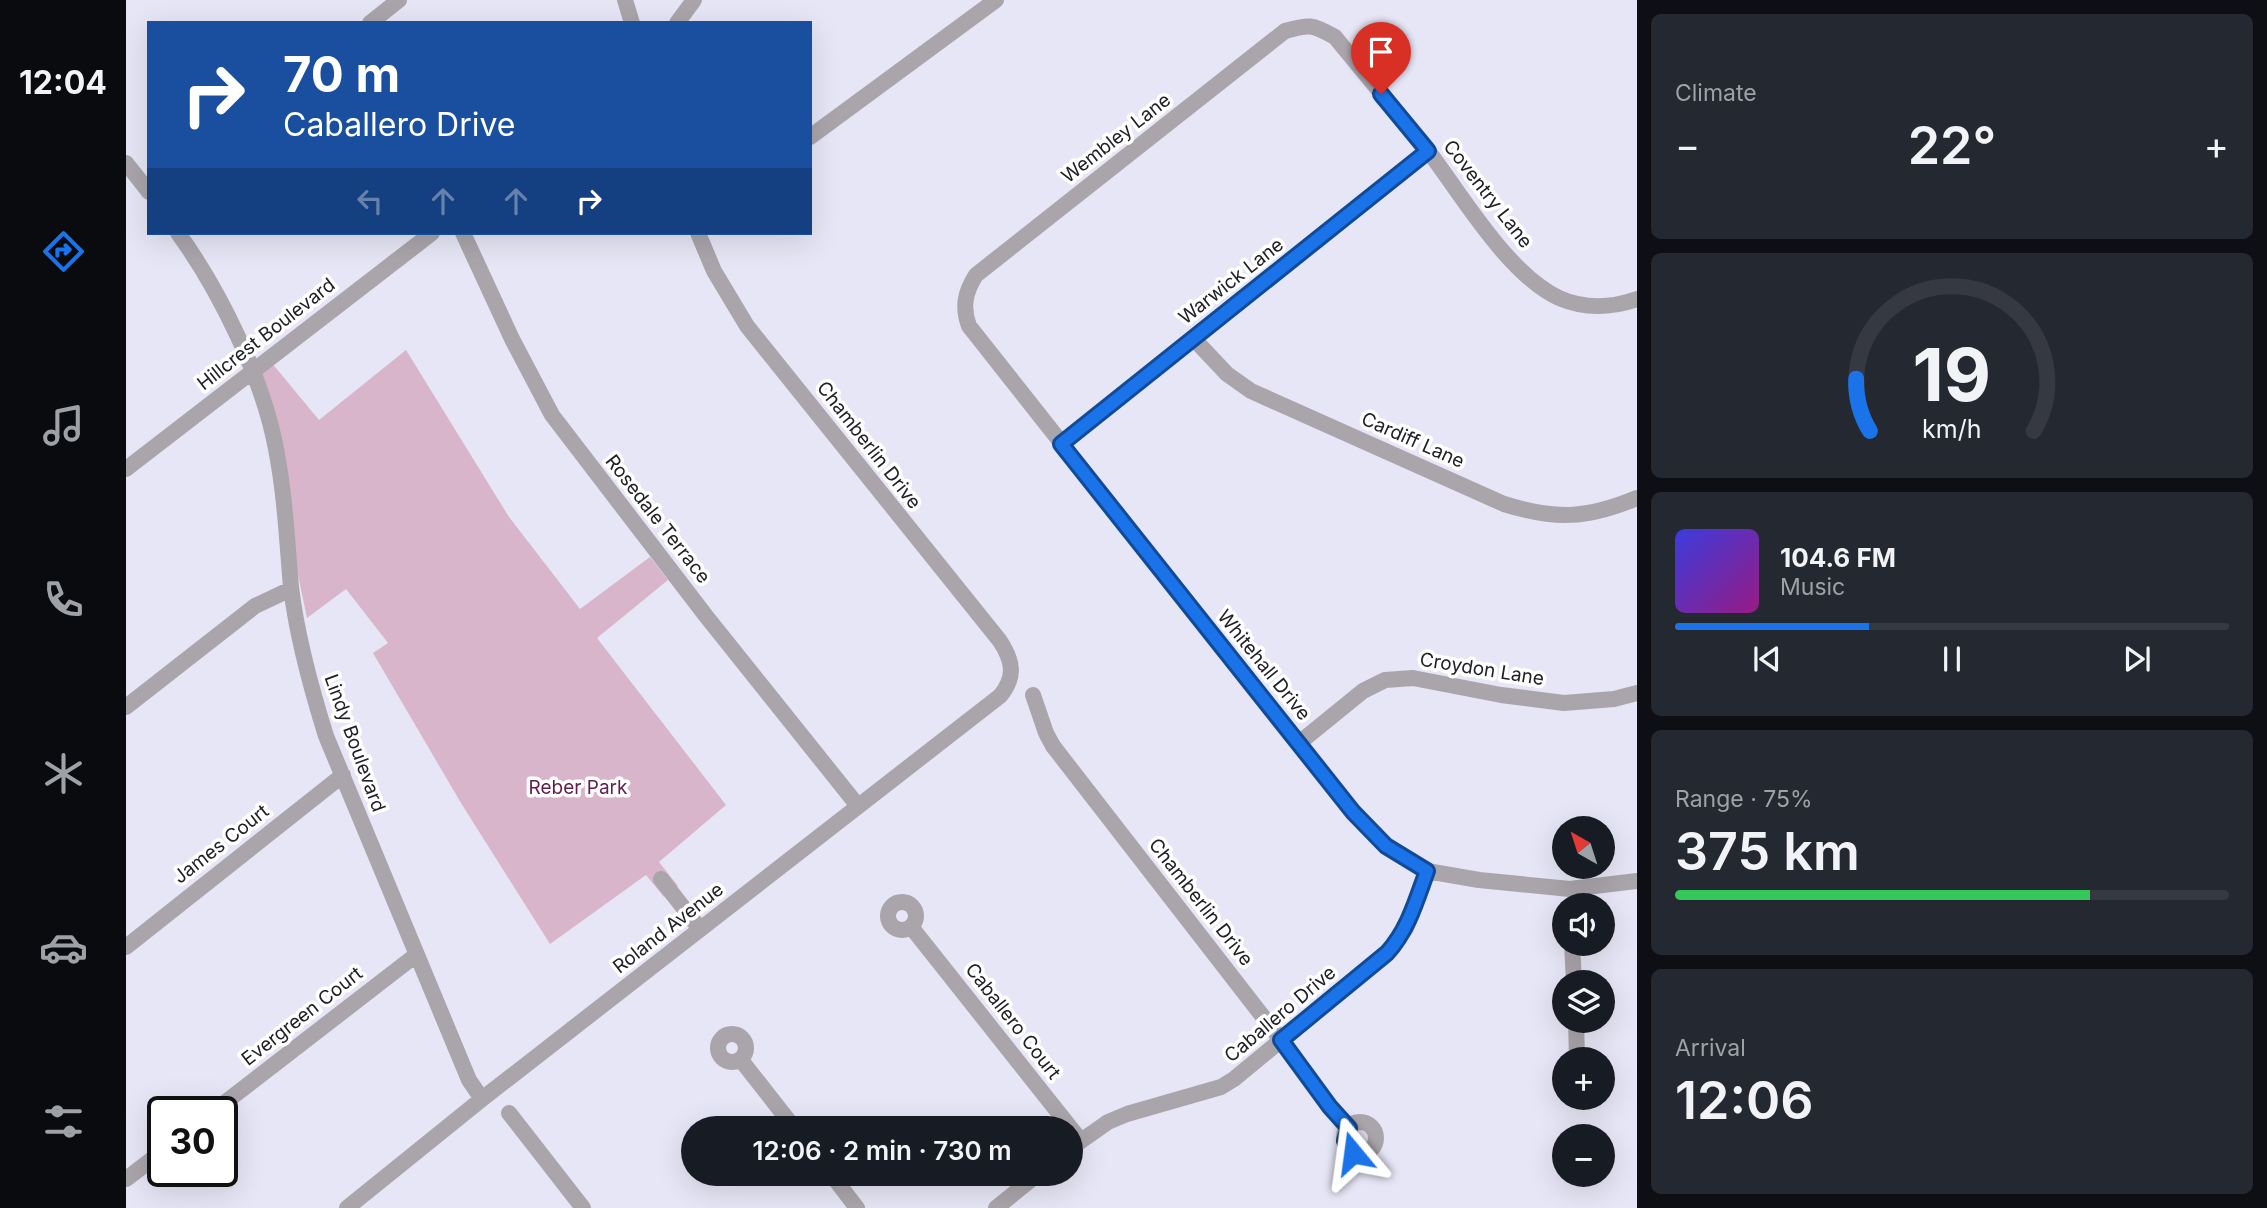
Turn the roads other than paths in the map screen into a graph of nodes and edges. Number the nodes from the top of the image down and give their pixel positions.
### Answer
1 (399, 0) edge
2 (625, 0) edge
3 (694, 0) edge
4 (996, 0) edge
5 (373, 21) edge
6 (631, 21) edge
7 (678, 21) edge
8 (1307, 25) joint
9 (812, 136) edge
10 (1428, 151) junction
11 (126, 163) edge
12 (147, 189) edge
13 (179, 235) edge
14 (429, 235) edge
15 (464, 235) edge
16 (699, 235) edge
17 (965, 298) joint
18 (1636, 301) edge
19 (1194, 338) junction
20 (252, 371) junction
21 (1061, 444) junction
22 (126, 469) edge
23 (1637, 498) edge
24 (291, 589) junction
25 (1012, 678) joint
26 (1637, 693) edge
27 (1033, 695) dead end
28 (126, 707) edge
29 (1299, 743) junction
30 (343, 775) junction
31 (858, 806) junction
32 (1427, 871) junction
33 (661, 879) dead end
34 (1637, 881) edge
35 (1587, 893) edge
36 (1552, 894) edge
37 (912, 928) dead end
38 (700, 929) junction
39 (126, 947) edge
40 (416, 954) junction
41 (1281, 1040) junction
42 (741, 1060) dead end
43 (233, 1096) edge
44 (482, 1099) junction
45 (509, 1113) dead end
46 (785, 1116) edge
47 (1054, 1116) edge
48 (1349, 1128) dead end
49 (1083, 1140) edge
50 (147, 1163) edge
51 (126, 1179) edge
52 (840, 1186) edge
53 (1023, 1186) edge
54 (346, 1208) edge
55 (583, 1208) edge
56 (857, 1208) edge
57 (996, 1208) edge

1 - 5 street
2 - 6 street
3 - 7 street
4 - 9 street
8 - 10 street, Coventry Lane
8 - 17 street, Wembley Lane
10 - 18 street, Coventry Lane
10 - 19 street, Warwick Lane
11 - 12 street
13 - 20 street, Lindy Boulevard
14 - 20 street, Hillcrest Boulevard
15 - 31 street, Rosedale Terrace
16 - 25 street, Chamberlin Drive
17 - 21 street, Whitehall Drive
19 - 21 street, Warwick Lane
19 - 23 street, Cardiff Lane
20 - 22 street, Hillcrest Boulevard
20 - 24 street, Lindy Boulevard
21 - 29 street, Whitehall Drive
24 - 28 street
24 - 30 street, Lindy Boulevard
25 - 31 street, Roland Avenue
26 - 29 street, Croydon Lane
27 - 41 street, Chamberlin Drive
29 - 32 street, Whitehall Drive
30 - 39 street, James Court
30 - 40 street, Lindy Boulevard
31 - 38 street, Roland Avenue
32 - 36 street, Whitehall Drive
32 - 41 street, Caballero Drive
33 - 38 street
34 - 35 street, Whitehall Drive
37 - 47 street, Caballero Court
38 - 44 street, Roland Avenue
40 - 43 street, Evergreen Court
40 - 44 street, Lindy Boulevard
41 - 48 street, Chamberlin Drive
41 - 49 street, Caballero Drive
42 - 46 street
44 - 54 street, Roland Avenue
45 - 55 street
50 - 51 street
52 - 56 street
53 - 57 street

